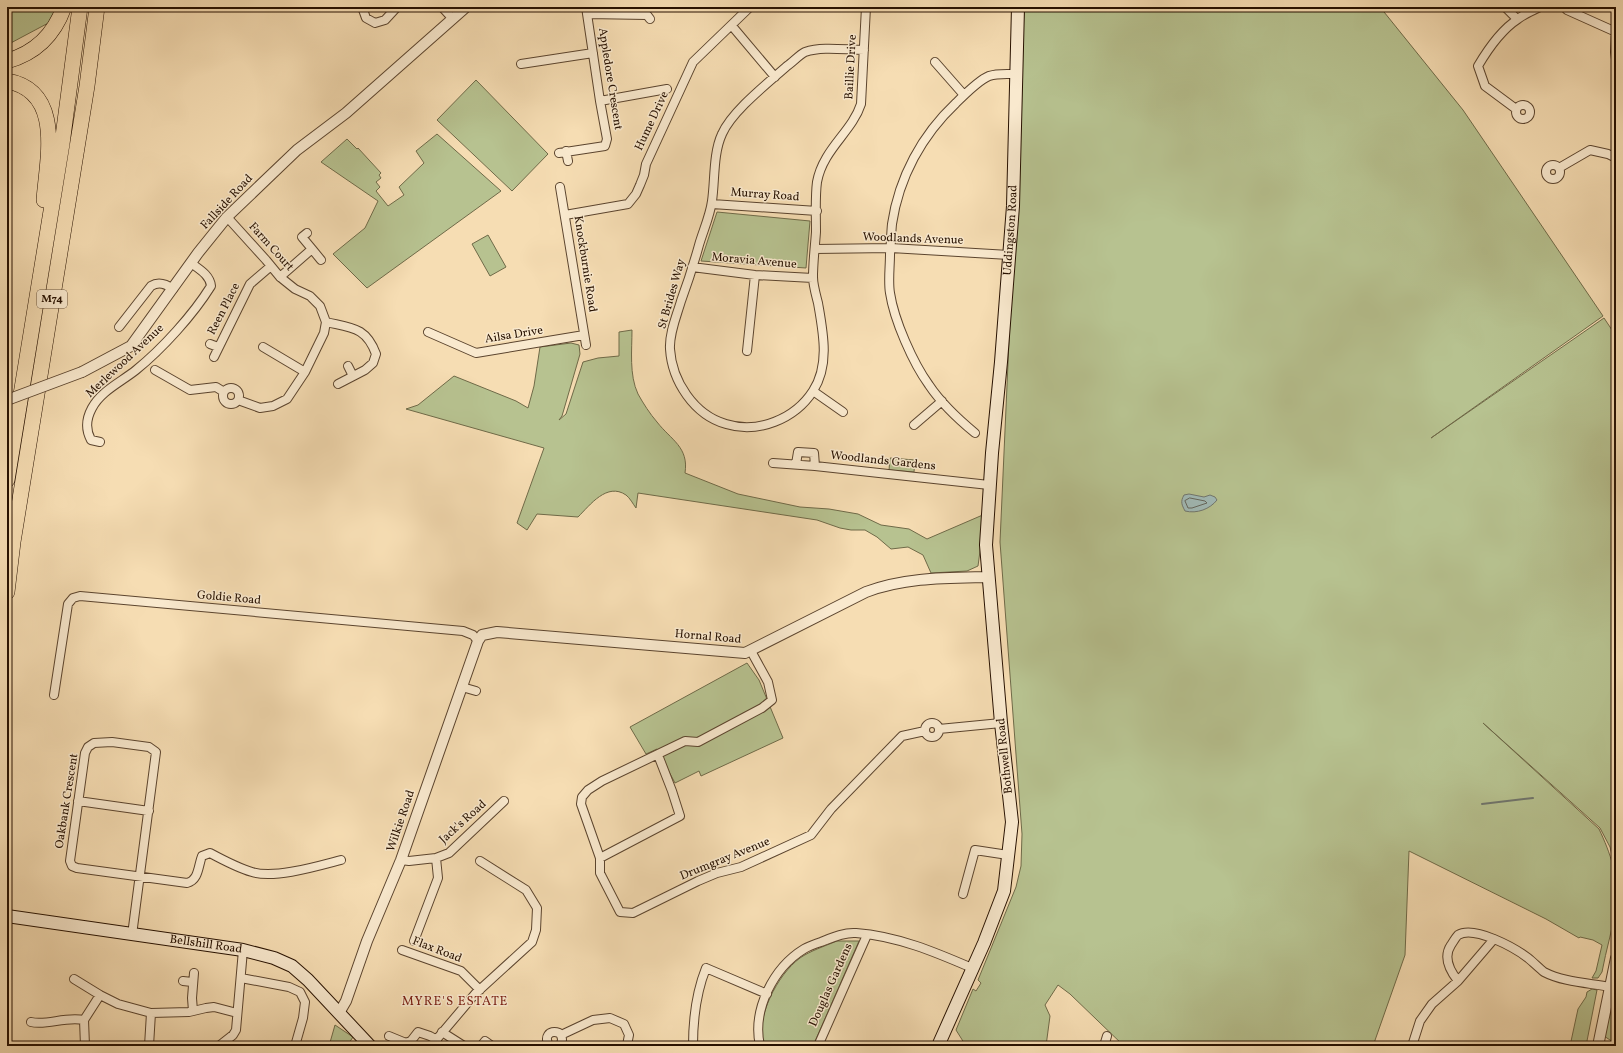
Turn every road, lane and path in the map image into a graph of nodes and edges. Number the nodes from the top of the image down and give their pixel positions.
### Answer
1 (64, 7) edge
2 (80, 7) edge
3 (97, 7) edge
4 (362, 7) edge
5 (397, 7) edge
6 (442, 7) edge
7 (466, 7) edge
8 (750, 7) edge
9 (866, 7) edge
10 (1018, 7) edge
11 (1505, 7) edge
12 (1540, 7) edge
13 (1564, 7) edge
14 (586, 11) edge
15 (453, 19) junction
16 (650, 19) dead end
17 (1517, 19) junction
18 (732, 26) junction
19 (1616, 32) edge
20 (864, 50) junction
21 (592, 53) junction
22 (1616, 59) edge
23 (7, 61) edge
24 (935, 62) dead end
25 (521, 64) dead end
26 (1016, 74) junction
27 (775, 77) junction
28 (7, 81) edge
29 (667, 89) dead end
30 (964, 95) junction
31 (600, 101) junction
32 (1516, 110) dead end
33 (1616, 158) edge
34 (568, 161) dead end
35 (1559, 168) dead end
36 (560, 187) dead end
37 (712, 204) junction
38 (817, 211) junction
39 (565, 215) junction
40 (227, 217) junction
41 (306, 233) dead end
42 (891, 248) junction
43 (312, 249) junction
44 (815, 249) junction
45 (1009, 256) junction
46 (321, 260) dead end
47 (191, 263) junction
48 (271, 266) junction
49 (692, 267) junction
50 (755, 275) junction
51 (280, 277) junction
52 (813, 278) junction
53 (173, 289) junction
54 (326, 322) junction
55 (33, 326) junction
56 (120, 327) dead end
57 (428, 332) dead end
58 (584, 335) junction
59 (210, 344) dead end
60 (586, 345) dead end
61 (218, 348) junction
62 (262, 348) dead end
63 (748, 351) dead end
64 (214, 357) dead end
65 (348, 366) dead end
66 (155, 370) dead end
67 (305, 372) junction
68 (353, 376) junction
69 (338, 384) dead end
70 (813, 391) junction
71 (224, 392) junction
72 (7, 400) edge
73 (238, 400) junction
74 (942, 401) junction
75 (843, 412) dead end
76 (914, 425) dead end
77 (975, 433) dead end
78 (100, 442) dead end
79 (992, 453) joint
80 (773, 463) dead end
81 (796, 464) junction
82 (815, 466) junction
83 (7, 480) edge
84 (989, 485) junction
85 (989, 577) junction
86 (7, 592) edge
87 (480, 638) junction
88 (751, 651) junction
89 (462, 687) junction
90 (476, 691) dead end
91 (54, 695) dead end
92 (1001, 723) junction
93 (658, 754) junction
94 (78, 801) junction
95 (504, 801) dead end
96 (149, 811) junction
97 (1008, 855) junction
98 (436, 858) junction
99 (600, 858) junction
100 (341, 860) dead end
101 (401, 860) junction
102 (480, 861) dead end
103 (140, 876) junction
104 (963, 894) dead end
105 (7, 916) edge
106 (132, 935) junction
107 (867, 935) junction
108 (1494, 939) junction
109 (414, 940) dead end
110 (244, 950) junction
111 (402, 950) dead end
112 (1616, 958) edge
113 (972, 968) junction
114 (242, 978) junction
115 (74, 979) dead end
116 (183, 981) dead end
117 (1458, 981) junction
118 (1610, 987) junction
119 (480, 990) junction
120 (767, 994) junction
121 (100, 995) junction
122 (193, 1011) junction
123 (151, 1013) junction
124 (237, 1013) junction
125 (339, 1013) junction
126 (84, 1020) junction
127 (31, 1022) dead end
128 (442, 1032) junction
129 (561, 1035) junction
130 (390, 1036) dead end
131 (1108, 1036) dead end
132 (437, 1040) junction
133 (1600, 1045) edge
134 (85, 1046) edge
135 (149, 1046) edge
136 (219, 1046) edge
137 (295, 1046) edge
138 (370, 1046) edge
139 (431, 1046) edge
140 (464, 1046) edge
141 (481, 1046) edge
142 (492, 1046) edge
143 (550, 1046) edge
144 (559, 1046) edge
145 (628, 1046) edge
146 (693, 1046) edge
147 (760, 1046) edge
148 (818, 1046) edge
149 (938, 1046) edge
150 (1104, 1046) edge
151 (1412, 1046) edge

1 - 23 highway
2 - 55 highway, M74
3 - 86 highway, M74
4 - 5 street
6 - 15 street
7 - 15 street, Fallside Road
8 - 18 street, Hume Drive
9 - 20 street, Baillie Drive
10 - 26 main road, Uddingston Road
11 - 17 street
12 - 17 street
13 - 19 street
14 - 16 street
14 - 21 street, Appledore Crescent
15 - 40 street, Fallside Road
17 - 32 street
18 - 27 street
18 - 39 street, Hume Drive
19 - 22 street
20 - 27 street, St Brides Way
20 - 38 street, Baillie Drive
21 - 25 street
21 - 31 street, Appledore Crescent
24 - 30 street
26 - 30 street
26 - 45 main road, Uddingston Road
27 - 37 street, St Brides Way
28 - 55 highway
29 - 31 street
30 - 42 street
31 - 34 street, Appledore Crescent
33 - 35 street
36 - 39 street, Knockburnie Road
37 - 38 street, Murray Road
37 - 49 street, St Brides Way
38 - 44 street
39 - 58 street, Knockburnie Road
40 - 47 street, Fallside Road
40 - 48 street, Farm Court
41 - 43 street
42 - 44 street, Woodlands Avenue
42 - 45 street, Woodlands Avenue
42 - 74 street
43 - 46 street
43 - 51 street
44 - 52 street, St Brides Way
45 - 79 main road, Uddingston Road
47 - 53 street, Fallside Road
47 - 78 street, Merlewood Avenue
48 - 51 street, Farm Court
48 - 61 street, Reen Place
49 - 50 street, Moravia Avenue
49 - 70 street, St Brides Way
50 - 52 street, Moravia Avenue
50 - 63 street
51 - 54 street, Farm Court
52 - 70 street, St Brides Way
53 - 56 street
53 - 72 street, Fallside Road, bridge
54 - 67 street
54 - 68 street
55 - 83 highway, M74
57 - 58 street, Ailsa Drive
58 - 60 street, Knockburnie Road
59 - 61 street, Reen Place
61 - 64 street, Reen Place
62 - 67 street
65 - 68 street
66 - 71 street
67 - 73 street
68 - 69 street
70 - 75 street
71 - 73 street
71 - 73 street
74 - 76 street
74 - 77 street
79 - 84 main road, Bothwell Road
80 - 81 street, Woodlands Gardens
81 - 82 street, Woodlands Gardens
81 - 82 street
82 - 84 street, Woodlands Gardens
84 - 85 main road, Bothwell Road
85 - 88 street, Hornal Road
85 - 92 main road, Bothwell Road
87 - 88 street, Hornal Road
87 - 89 street, Wilkie Road
87 - 91 street, Goldie Road
88 - 93 street, Drumgray Avenue
89 - 90 street
89 - 101 street, Wilkie Road
92 - 97 main road, Bothwell Road
92 - 99 street, Drumgray Avenue
93 - 99 street, Drumgray Avenue
93 - 99 street
94 - 96 street
94 - 96 street, Oakbank Crescent
94 - 103 street, Oakbank Crescent
95 - 98 street, Jack's Road
96 - 103 street, Oakbank Crescent
97 - 104 street
97 - 113 main road, Bothwell Road
98 - 101 street
98 - 109 street
100 - 103 street
101 - 125 street, Wilkie Road
102 - 119 street
103 - 106 street, Oakbank Crescent
105 - 106 main road, Bellshill Road
106 - 110 main road, Bellshill Road
107 - 113 street, Douglas Gardens
107 - 120 street, Douglas Gardens
107 - 148 street, Douglas Gardens
108 - 117 street
108 - 117 street
108 - 118 street
110 - 114 street
110 - 125 main road, Bellshill Road
111 - 119 street, Flax Road
112 - 118 street
113 - 149 main road, Bothwell Road
114 - 124 street
114 - 137 street
115 - 121 street
116 - 122 street
117 - 151 street
118 - 133 street
119 - 128 street
120 - 146 street
120 - 147 street, Douglas Gardens
121 - 123 street
121 - 126 street
122 - 123 street
122 - 124 street
123 - 135 street
124 - 136 street
125 - 138 main road, Bellshill Road
126 - 127 street
126 - 134 street
128 - 132 street
128 - 140 street
129 - 143 street
129 - 144 street
129 - 145 street
130 - 132 street
131 - 150 street
132 - 139 street
141 - 142 street

